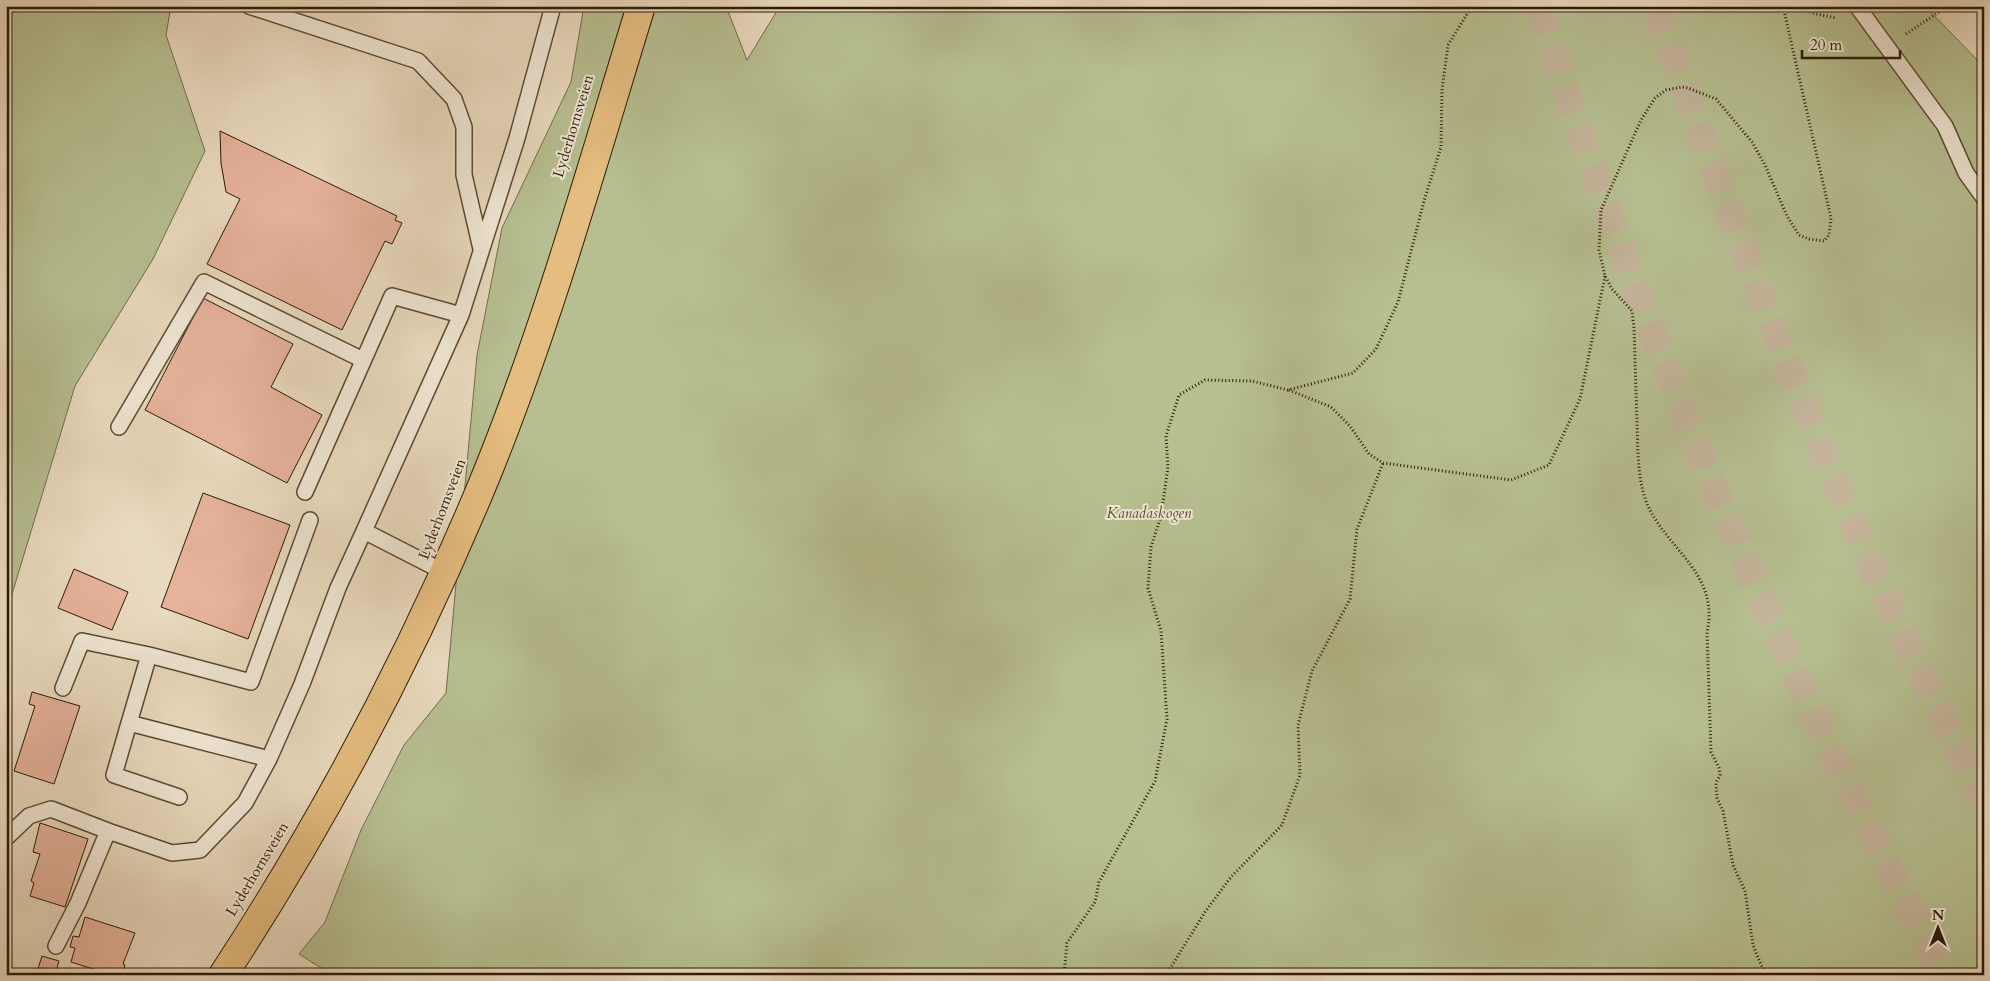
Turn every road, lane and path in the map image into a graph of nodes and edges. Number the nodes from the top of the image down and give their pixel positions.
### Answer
1 (248, 6) edge
2 (553, 6) edge
3 (641, 6) edge
4 (1472, 6) edge
5 (1783, 6) edge
6 (1801, 6) edge
7 (1948, 6) edge
8 (1859, 9) edge
9 (1886, 46) junction
10 (1984, 198) edge
11 (481, 251) junction
12 (1605, 276) junction
13 (461, 315) junction
14 (363, 360) junction
15 (1288, 390) junction
16 (119, 427) dead end
17 (1383, 463) junction
18 (306, 492) dead end
19 (310, 520) dead end
20 (364, 531) junction
21 (444, 572) junction
22 (149, 655) junction
23 (63, 688) dead end
24 (129, 723) junction
25 (269, 759) junction
26 (179, 797) dead end
27 (108, 831) junction
28 (6, 838) edge
29 (56, 946) dead end
30 (223, 975) edge
31 (1064, 975) edge
32 (1166, 975) edge
33 (1768, 975) edge

1 - 11 lane
2 - 11 lane
3 - 21 main road, Lyderhornsveien
4 - 15 path
5 - 12 path
6 - 8 path
7 - 9 path
8 - 9 lane
9 - 10 lane
11 - 13 lane
12 - 17 path
12 - 33 path
13 - 14 lane
13 - 20 lane
14 - 16 lane
14 - 18 lane
15 - 17 path
15 - 31 path
17 - 32 path
19 - 22 lane
20 - 21 lane
20 - 25 lane
21 - 30 main road, Lyderhornsveien
22 - 23 lane
22 - 24 lane
24 - 25 lane
24 - 26 lane
25 - 27 lane
27 - 28 lane
27 - 29 lane

